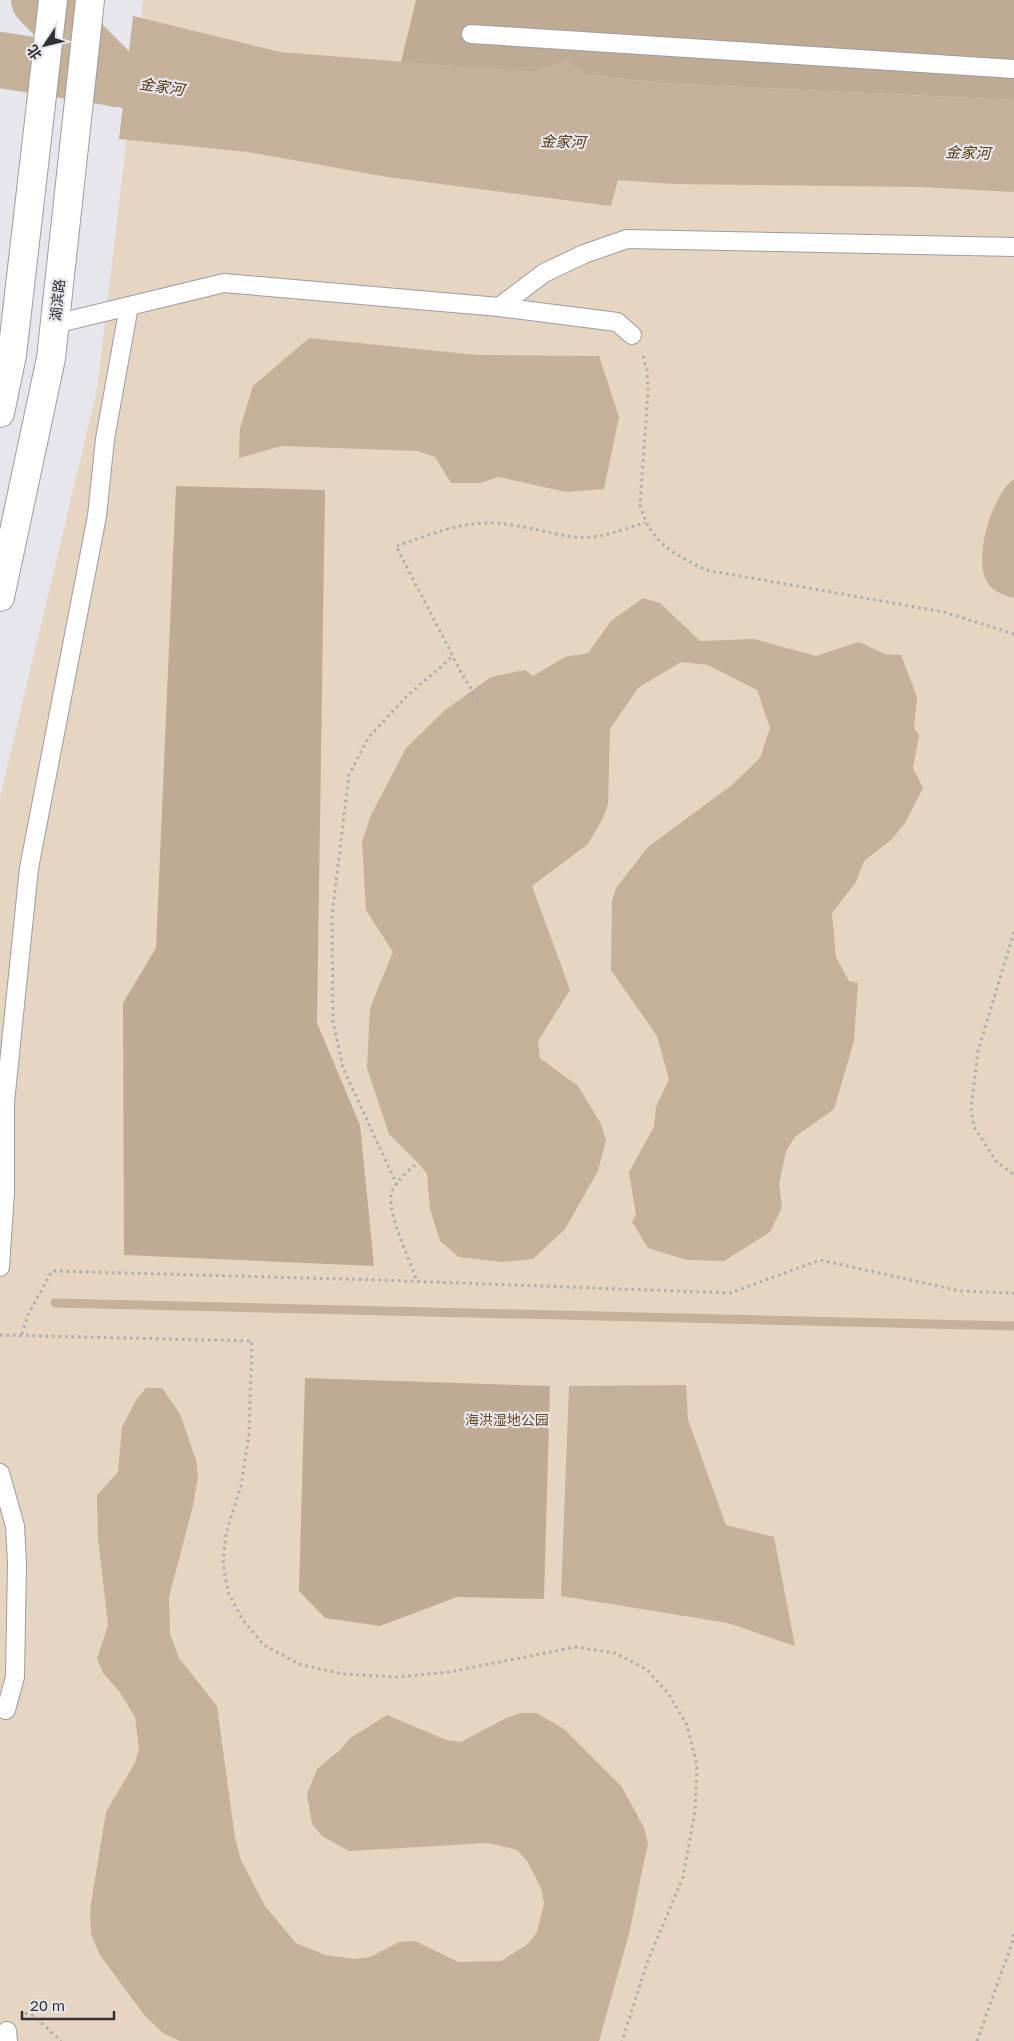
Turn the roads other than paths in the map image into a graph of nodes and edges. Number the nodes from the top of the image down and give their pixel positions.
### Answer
1 (53, 0) edge
2 (90, 0) edge
3 (471, 34) dead end
4 (1014, 69) edge
5 (1014, 247) edge
6 (129, 306) junction
7 (499, 307) junction
8 (54, 324) junction
9 (632, 335) road end
10 (0, 413) edge
11 (0, 597) edge
12 (0, 1267) edge
13 (0, 1473) edge
14 (6, 1710) dead end

1 - 10 main road
2 - 8 main road, 湖滨路
3 - 4 lane
5 - 7 lane
6 - 7 lane
6 - 8 lane
6 - 12 lane
7 - 9 lane
8 - 11 main road, 湖滨路
13 - 14 lane

